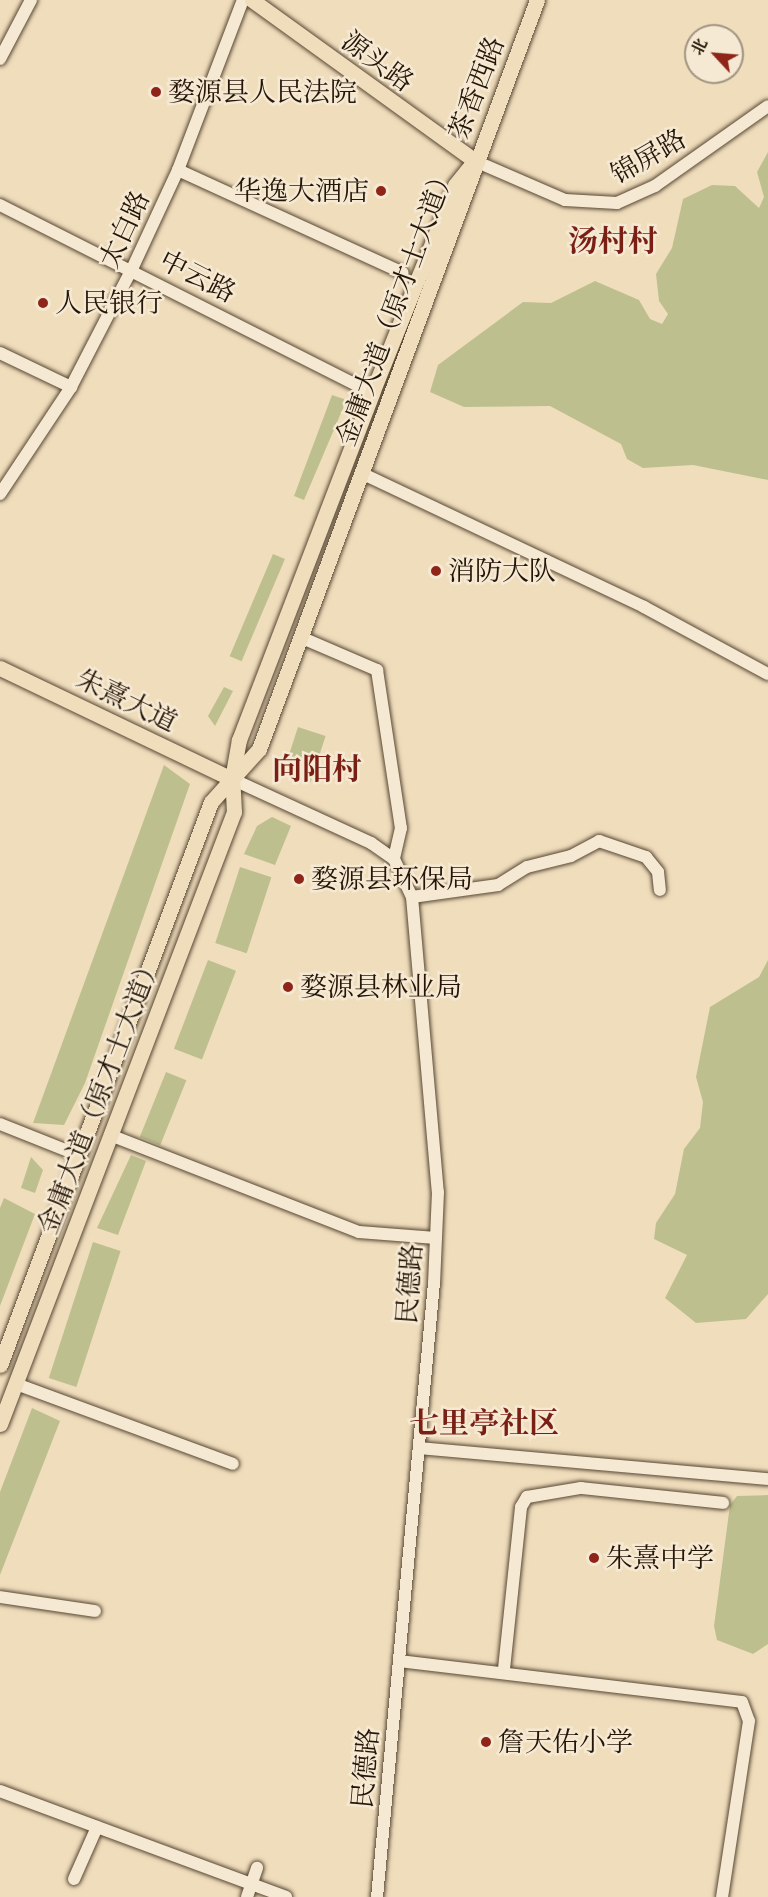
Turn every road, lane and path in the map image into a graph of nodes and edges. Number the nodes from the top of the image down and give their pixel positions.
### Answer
1 (31, 0) edge
2 (243, 0) edge
3 (252, 0) edge
4 (537, 0) edge
5 (0, 58) edge
6 (768, 106) edge
7 (475, 161) junction
8 (178, 170) junction
9 (0, 205) edge
10 (132, 269) junction
11 (403, 273) dead end
12 (0, 353) edge
13 (71, 387) junction
14 (372, 393) junction
15 (361, 473) junction
16 (0, 494) edge
17 (300, 637) junction
18 (0, 668) edge
19 (768, 674) edge
20 (232, 779) junction
21 (394, 859) junction
22 (660, 890) dead end
23 (411, 897) junction
24 (0, 1124) edge
25 (110, 1135) junction
26 (78, 1155) junction
27 (436, 1238) junction
28 (0, 1365) edge
29 (16, 1384) junction
30 (0, 1424) edge
31 (419, 1448) junction
32 (233, 1464) dead end
33 (768, 1479) edge
34 (723, 1503) dead end
35 (0, 1597) edge
36 (95, 1611) dead end
37 (399, 1661) junction
38 (504, 1670) junction
39 (0, 1791) edge
40 (97, 1827) junction
41 (257, 1868) dead end
42 (74, 1880) dead end
43 (252, 1884) junction
44 (247, 1897) edge
45 (286, 1897) edge
46 (377, 1897) edge
47 (722, 1897) edge

1 - 5 street
2 - 8 street, 太白路
3 - 7 main road, 源头路
4 - 7 main road, 茶香西路
6 - 7 street, 锦屏路
7 - 14 main road, 金庸大道（原才士大道）
7 - 15 main road, 金庸大道（原才士大道）
8 - 10 street, 太白路
8 - 11 street
9 - 10 street, 中云路
10 - 13 street, 太白路
10 - 14 street, 中云路
12 - 13 street
13 - 16 street, 太白路
14 - 20 main road, 金庸大道（原才士大道）
15 - 17 main road, 金庸大道（原才士大道）
15 - 19 street
17 - 20 main road, 金庸大道（原才士大道）
17 - 21 street
18 - 20 main road, 朱熹大道
20 - 21 street
20 - 25 main road, 金庸大道（原才士大道）
20 - 26 main road, 金庸大道（原才士大道）
21 - 23 street, 民德路
22 - 23 street
23 - 27 street, 民德路
24 - 26 street
25 - 27 street
25 - 29 main road, 金庸大道（原才士大道）
26 - 28 main road, 金庸大道（原才士大道）
27 - 31 street, 民德路
29 - 30 main road, 金庸大道（原才士大道）
29 - 32 street
31 - 33 street
31 - 37 street, 民德路
34 - 38 street
35 - 36 street
37 - 38 street
37 - 46 street, 民德路
38 - 47 street
39 - 40 street
40 - 42 street
40 - 43 street
41 - 43 street
43 - 44 street
43 - 45 street

